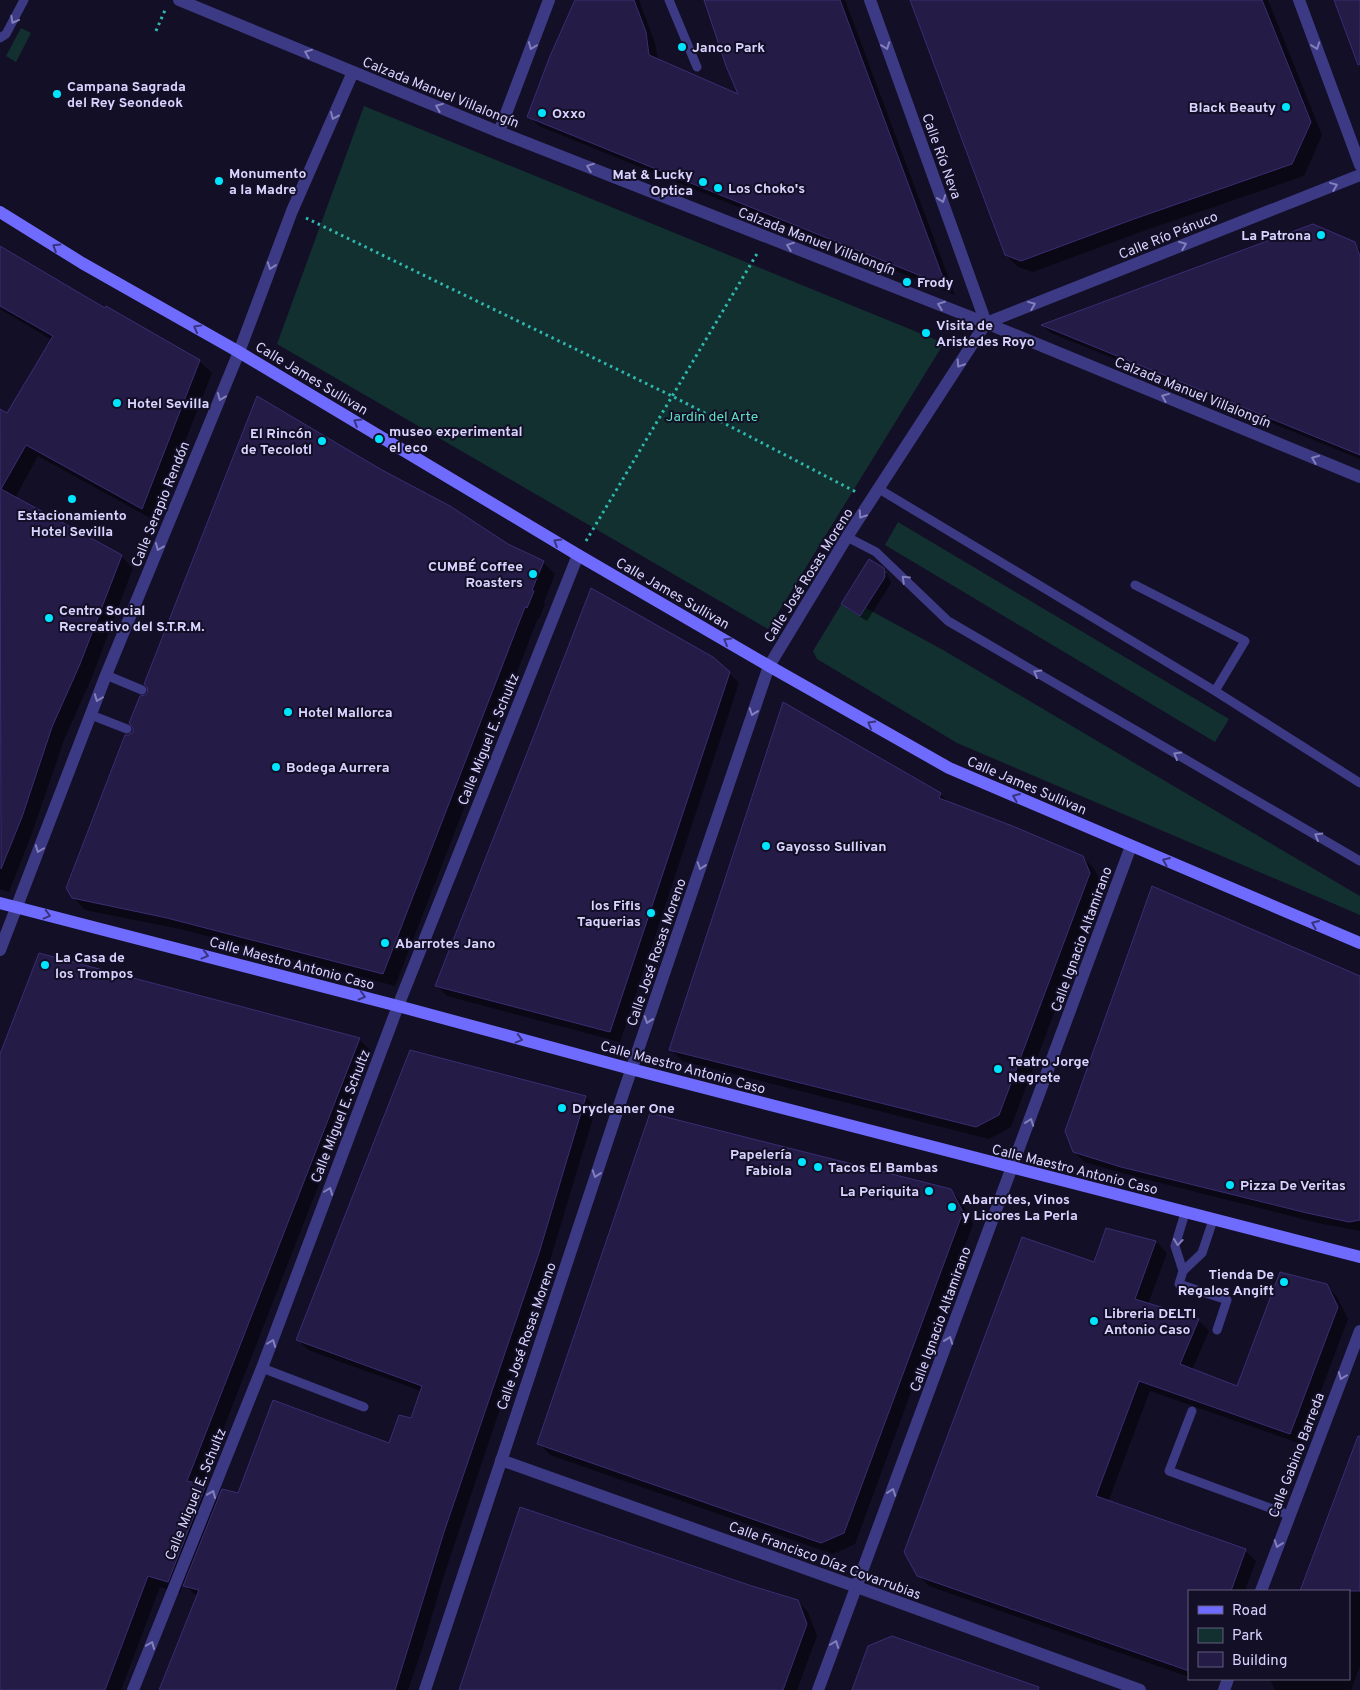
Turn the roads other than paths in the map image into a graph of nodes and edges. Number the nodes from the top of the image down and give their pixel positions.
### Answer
1 (24, 0) edge
2 (549, 0) edge
3 (669, 0) edge
4 (870, 0) edge
5 (1300, 0) edge
6 (185, 1) edge
7 (0, 38) edge
8 (697, 67) dead end
9 (353, 72) junction
10 (499, 132) junction
11 (1360, 165) edge
12 (1360, 175) edge
13 (0, 212) edge
14 (986, 323) junction
15 (240, 352) junction
16 (1360, 477) edge
17 (879, 489) junction
18 (847, 538) junction
19 (578, 555) junction
20 (1135, 585) dead end
21 (769, 666) junction
22 (106, 675) junction
23 (142, 690) dead end
24 (1215, 691) junction
25 (91, 715) junction
26 (127, 729) dead end
27 (1360, 783) edge
28 (1131, 846) junction
29 (1360, 861) edge
30 (0, 903) edge
31 (17, 907) junction
32 (1360, 943) edge
33 (0, 950) edge
34 (398, 1006) junction
35 (632, 1069) junction
36 (1012, 1168) junction
37 (1185, 1212) junction
38 (1212, 1220) junction
39 (1360, 1257) edge
40 (1183, 1271) junction
41 (1217, 1330) dead end
42 (1360, 1331) edge
43 (262, 1368) junction
44 (364, 1408) dead end
45 (1192, 1411) dead end
46 (500, 1460) junction
47 (1289, 1515) junction
48 (857, 1587) junction
49 (1261, 1590) edge
50 (133, 1690) edge
51 (425, 1690) edge
52 (818, 1690) edge
53 (1140, 1690) edge

1 -> 7 lane
2 -> 10 street
3 - 8 lane
4 -> 14 street, Calle Río Neva
5 -> 11 street
9 -> 6 street, Calzada Manuel Villalongín
10 -> 9 street, Calzada Manuel Villalongín
9 -> 15 street, Calle Serapio Rendón
14 -> 10 street, Calzada Manuel Villalongín
14 -> 12 street, Calle Río Pánuco
15 -> 13 main road, Calle James Sullivan
16 -> 14 street, Calzada Manuel Villalongín
14 -> 17 street, Calle José Rosas Moreno
19 -> 15 main road, Calle James Sullivan
15 -> 22 street, Calle Serapio Rendón
17 -> 18 street, Calle José Rosas Moreno
17 - 24 lane
18 - 21 street, Calle José Rosas Moreno
29 -> 18 lane
21 -> 19 main road, Calle James Sullivan
19 - 34 street, Calle Miguel E. Schultz
20 - 24 lane
28 -> 21 main road, Calle James Sullivan
21 -> 35 street, Calle José Rosas Moreno
22 - 23 lane
22 -> 25 street, Calle Serapio Rendón
24 - 27 lane
25 - 26 lane
25 -> 31 street, Calle Serapio Rendón
32 -> 28 main road, Calle James Sullivan
36 -> 28 street, Calle Ignacio Altamirano
30 - 31 main road, Calle Maestro Antonio Caso
31 - 33 street, Calle Serapio Rendón
31 -> 34 main road, Calle Maestro Antonio Caso
34 -> 35 main road, Calle Maestro Antonio Caso
43 -> 34 street, Calle Miguel E. Schultz
35 - 36 main road, Calle Maestro Antonio Caso
35 -> 46 street, Calle José Rosas Moreno
36 - 37 main road, Calle Maestro Antonio Caso
48 -> 36 street, Calle Ignacio Altamirano
37 - 38 main road, Calle Maestro Antonio Caso
37 -> 40 lane
38 - 39 main road, Calle Maestro Antonio Caso
38 - 40 lane
40 - 41 lane
42 -> 47 street, Calle Gabino Barreda
43 - 44 lane
50 -> 43 street, Calle Miguel E. Schultz
45 - 47 lane
46 - 48 street, Calle Francisco Díaz Covarrubias
46 - 51 street, Calle José Rosas Moreno
47 -> 49 street, Calle Gabino Barreda
52 -> 48 street, Calle Ignacio Altamirano
48 - 53 street, Calle Francisco Díaz Covarrubias

